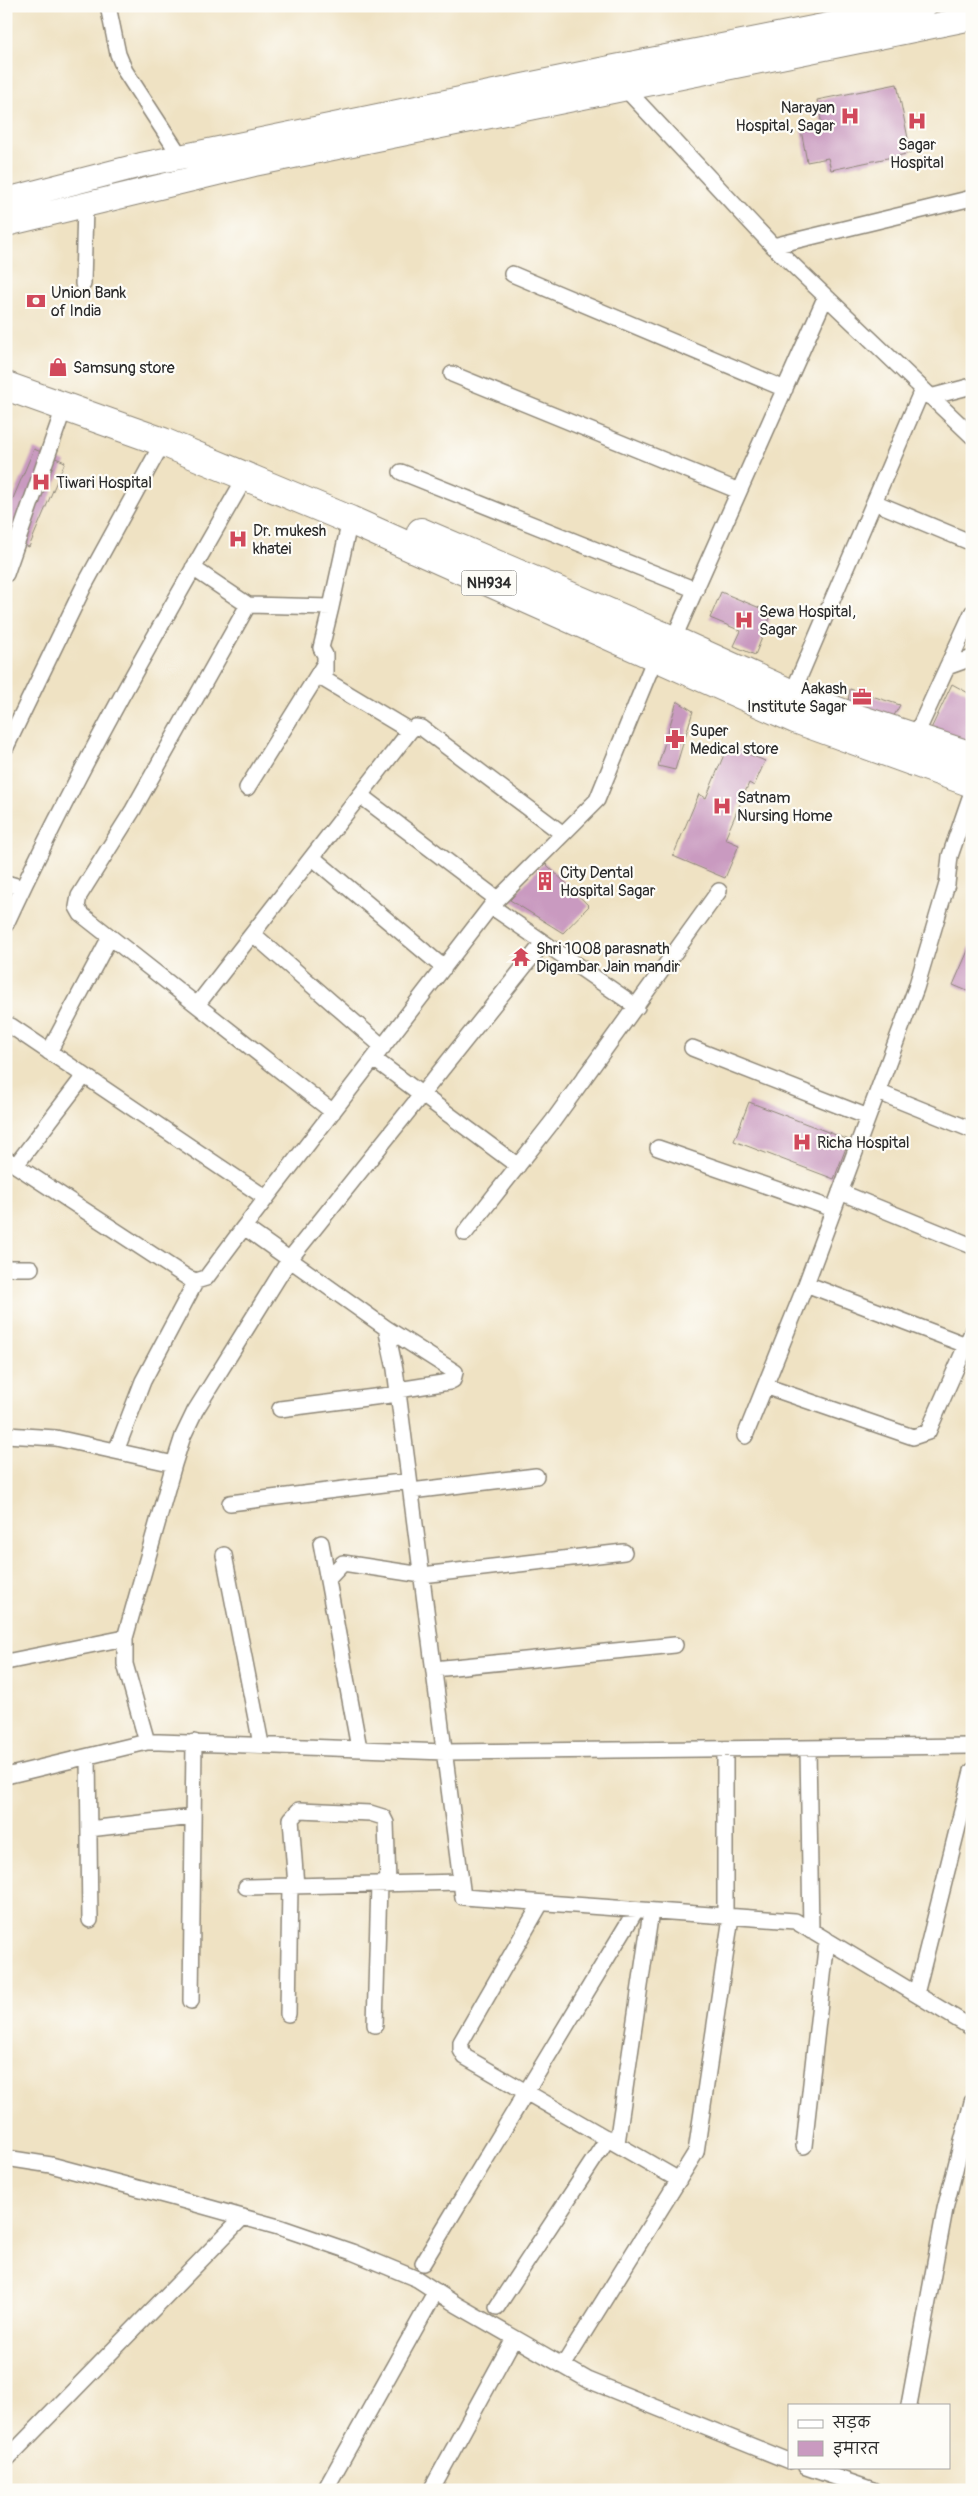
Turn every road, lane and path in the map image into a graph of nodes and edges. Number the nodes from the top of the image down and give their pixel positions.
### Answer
1 (108, 6) edge
2 (924, 6) edge
3 (972, 18) edge
4 (610, 68) junction
5 (625, 89) junction
6 (181, 157) junction
7 (972, 198) edge
8 (6, 200) edge
9 (85, 205) junction
10 (6, 224) edge
11 (773, 246) junction
12 (512, 274) dead end
13 (83, 284) dead end
14 (825, 298) junction
15 (6, 367) edge
16 (452, 374) dead end
17 (6, 386) edge
18 (972, 386) edge
19 (785, 389) junction
20 (926, 393) junction
21 (65, 405) junction
22 (972, 436) edge
23 (163, 442) junction
24 (401, 472) dead end
25 (245, 478) junction
26 (740, 491) junction
27 (874, 502) junction
28 (350, 520) junction
29 (972, 543) edge
30 (193, 568) junction
31 (6, 574) edge
32 (696, 590) junction
33 (248, 605) junction
34 (331, 607) junction
35 (972, 613) edge
36 (664, 649) junction
37 (972, 658) edge
38 (325, 663) junction
39 (946, 667) junction
40 (792, 694) junction
41 (410, 731) junction
42 (915, 737) junction
43 (6, 747) edge
44 (972, 756) edge
45 (972, 783) edge
46 (247, 788) dead end
47 (972, 792) edge
48 (361, 796) junction
49 (563, 834) junction
50 (313, 858) junction
51 (6, 883) edge
52 (23, 888) junction
53 (719, 891) dead end
54 (494, 902) junction
55 (6, 924) edge
56 (253, 934) junction
57 (110, 937) junction
58 (543, 943) junction
59 (444, 968) junction
60 (197, 1005) junction
61 (637, 1007) junction
62 (11, 1026) dead end
63 (383, 1047) junction
64 (692, 1048) dead end
65 (49, 1052) junction
66 (374, 1059) junction
67 (84, 1076) junction
68 (878, 1092) junction
69 (421, 1094) junction
70 (334, 1112) junction
71 (868, 1117) junction
72 (972, 1130) edge
73 (658, 1148) dead end
74 (11, 1162) edge
75 (518, 1166) junction
76 (840, 1192) junction
77 (266, 1198) junction
78 (833, 1209) junction
79 (244, 1228) junction
80 (465, 1233) dead end
81 (972, 1246) edge
82 (289, 1260) junction
83 (6, 1268) edge
84 (31, 1268) dead end
85 (196, 1281) junction
86 (806, 1284) junction
87 (386, 1328) junction
88 (969, 1338) edge
89 (765, 1386) junction
90 (398, 1392) junction
91 (280, 1409) dead end
92 (6, 1434) edge
93 (745, 1436) dead end
94 (116, 1451) junction
95 (174, 1464) junction
96 (536, 1476) dead end
97 (410, 1486) junction
98 (230, 1502) dead end
99 (321, 1543) dead end
100 (624, 1552) dead end
101 (224, 1555) dead end
102 (422, 1575) junction
103 (328, 1579) junction
104 (125, 1638) junction
105 (675, 1644) dead end
106 (6, 1662) edge
107 (434, 1669) junction
108 (147, 1742) junction
109 (194, 1742) junction
110 (261, 1744) junction
111 (972, 1746) edge
112 (360, 1748) junction
113 (808, 1749) junction
114 (725, 1750) junction
115 (444, 1752) junction
116 (88, 1757) junction
117 (972, 1771) edge
118 (6, 1776) edge
119 (194, 1817) junction
120 (89, 1829) junction
121 (461, 1882) junction
122 (383, 1884) junction
123 (246, 1886) dead end
124 (293, 1886) junction
125 (541, 1903) junction
126 (636, 1910) junction
127 (651, 1911) junction
128 (728, 1917) junction
129 (90, 1920) dead end
130 (811, 1931) junction
131 (826, 1940) junction
132 (916, 1994) junction
133 (191, 2001) dead end
134 (288, 2014) dead end
135 (375, 2025) dead end
136 (972, 2028) edge
137 (528, 2092) junction
138 (972, 2102) edge
139 (612, 2140) junction
140 (804, 2146) dead end
141 (6, 2158) edge
142 (679, 2180) junction
143 (242, 2217) junction
144 (423, 2263) dead end
145 (436, 2291) junction
146 (497, 2307) dead end
147 (514, 2338) junction
148 (563, 2366) junction
149 (909, 2404) edge
150 (6, 2460) edge
151 (788, 2461) edge
152 (809, 2468) edge
153 (325, 2490) edge
154 (431, 2490) edge
155 (873, 2490) edge

1 - 6 street
2 - 4 main road
3 - 5 main road
4 - 5 street
4 - 6 main road
5 - 9 main road
5 - 11 street
6 - 8 main road
7 - 11 street
9 - 10 main road
9 - 13 street
11 - 14 street
12 - 19 street
14 - 19 street
14 - 20 street
15 - 36 highway, NH934
16 - 26 street
17 - 21 highway, NH934
18 - 20 street
19 - 26 street
20 - 22 street
20 - 27 street
21 - 23 highway, NH934
21 - 31 street
23 - 25 highway, NH934
23 - 43 street
24 - 32 street
25 - 28 highway, NH934
25 - 30 street
26 - 32 street
27 - 29 street
27 - 40 street
28 - 34 street
28 - 36 highway, NH934
30 - 33 street
30 - 52 street
32 - 36 street
33 - 34 street
33 - 57 street
34 - 38 street
35 - 39 street
36 - 40 highway, NH934
36 - 45 highway, NH934
36 - 49 street
37 - 39 street
38 - 41 street
38 - 46 street
39 - 42 street
40 - 42 highway, NH934
41 - 48 street
41 - 49 street
42 - 44 highway, NH934
47 - 68 street
48 - 50 street
48 - 54 street
49 - 54 street
50 - 56 street
50 - 59 street
51 - 52 street
52 - 55 street
53 - 61 street
54 - 58 street
54 - 59 street
56 - 60 street
56 - 63 street
57 - 60 street
57 - 65 street
58 - 61 street
58 - 69 street
59 - 63 street
60 - 70 street
61 - 75 street
62 - 65 street
63 - 66 street
64 - 71 street
65 - 67 street
66 - 69 street
66 - 70 street
67 - 74 street
67 - 77 street
68 - 71 street
68 - 72 street
69 - 75 street
69 - 82 street
70 - 77 street
71 - 76 street
73 - 78 street
74 - 85 street
75 - 80 street
76 - 78 street
76 - 81 street
77 - 79 street
78 - 86 street
79 - 82 street
79 - 85 street
82 - 87 street
82 - 95 street
83 - 84 street
85 - 94 street
86 - 88 street
86 - 89 street
87 - 90 street
87 - 90 street
88 - 89 street
89 - 93 street
90 - 91 street
90 - 97 street
92 - 94 street
94 - 95 street
95 - 104 street
96 - 97 street
97 - 98 street
97 - 102 street
99 - 103 street
100 - 102 street
101 - 110 street
102 - 103 street
102 - 107 street
103 - 112 street
104 - 106 street
104 - 108 street
105 - 107 street
107 - 115 street
108 - 109 street
108 - 116 street
109 - 110 street
109 - 119 street
110 - 112 street
111 - 113 street
112 - 115 street
113 - 114 street
113 - 130 street
114 - 115 street
114 - 128 street
115 - 121 street
116 - 118 street
116 - 120 street
117 - 132 street
119 - 120 street
119 - 133 street
120 - 129 street
121 - 122 street
121 - 125 street
122 - 124 street
122 - 124 street
122 - 135 street
123 - 124 street
124 - 134 street
125 - 126 street
125 - 137 street
126 - 127 street
126 - 137 street
127 - 128 street
127 - 139 street
128 - 130 street
128 - 142 street
130 - 131 street
131 - 132 street
131 - 140 street
132 - 136 street
137 - 139 street
137 - 144 street
138 - 149 street
139 - 142 street
139 - 146 street
141 - 143 street
142 - 148 street
143 - 145 street
143 - 150 street
145 - 147 street
145 - 153 street
147 - 148 street
147 - 154 street
148 - 151 street
152 - 155 street

